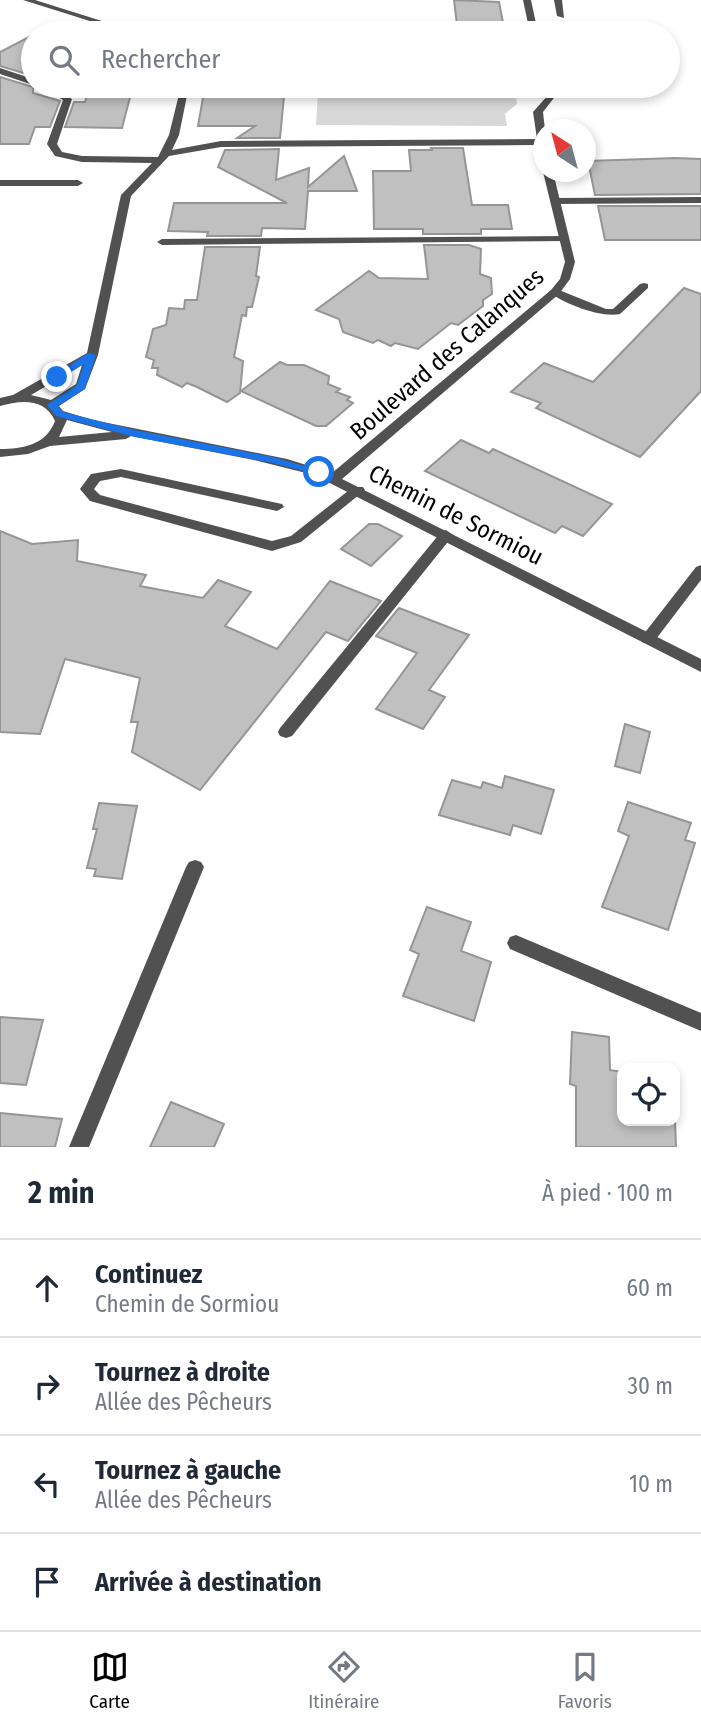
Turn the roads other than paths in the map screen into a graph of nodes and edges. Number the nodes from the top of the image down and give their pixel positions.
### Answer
1 (27, 0) edge
2 (527, 0) edge
3 (558, 0) edge
4 (561, 16) dead end
5 (96, 21) edge
6 (531, 21) edge
7 (0, 71) edge
8 (21, 78) edge
9 (66, 98) edge
10 (182, 98) edge
11 (550, 98) edge
12 (539, 119) edge
13 (533, 147) edge
14 (162, 157) junction
15 (550, 182) edge
16 (0, 183) edge
17 (78, 183) dead end
18 (701, 200) edge
19 (555, 201) junction
20 (564, 239) junction
21 (162, 242) dead end
22 (644, 286) dead end
23 (555, 292) junction
24 (92, 355) junction
25 (16, 399) junction
26 (0, 402) edge
27 (56, 410) junction
28 (135, 433) junction
29 (47, 442) junction
30 (0, 453) edge
31 (335, 478) junction
32 (358, 490) junction
33 (277, 507) dead end
34 (446, 535) junction
35 (701, 570) edge
36 (648, 639) junction
37 (701, 666) edge
38 (286, 732) dead end
39 (195, 867) dead end
40 (516, 943) dead end
41 (701, 1022) edge
42 (79, 1147) edge

1 - 5 street
2 - 6 street
3 - 4 street
7 - 8 street
9 - 14 street
10 - 14 street
11 - 12 street
13 - 14 street
14 - 24 street
15 - 19 street, Boulevard des Calanques
16 - 17 street
18 - 19 street
19 - 20 street, Boulevard des Calanques
20 - 21 street
20 - 23 street, Boulevard des Calanques
22 - 23 street
23 - 31 street, Boulevard des Calanques
24 - 25 street
24 - 27 street
25 - 26 street
25 - 27 street, Chemin de Sormiou
27 - 28 street, Chemin de Sormiou
27 - 29 street
28 - 29 street, Chemin de Sormiou
28 - 31 street, Chemin de Sormiou
29 - 30 street, Chemin de Sormiou
31 - 32 street, Chemin de Sormiou
32 - 33 street
32 - 34 street, Chemin de Sormiou
34 - 36 street, Chemin de Sormiou
34 - 38 street
35 - 36 street
36 - 37 street, Chemin de Sormiou
39 - 42 street
40 - 41 street

